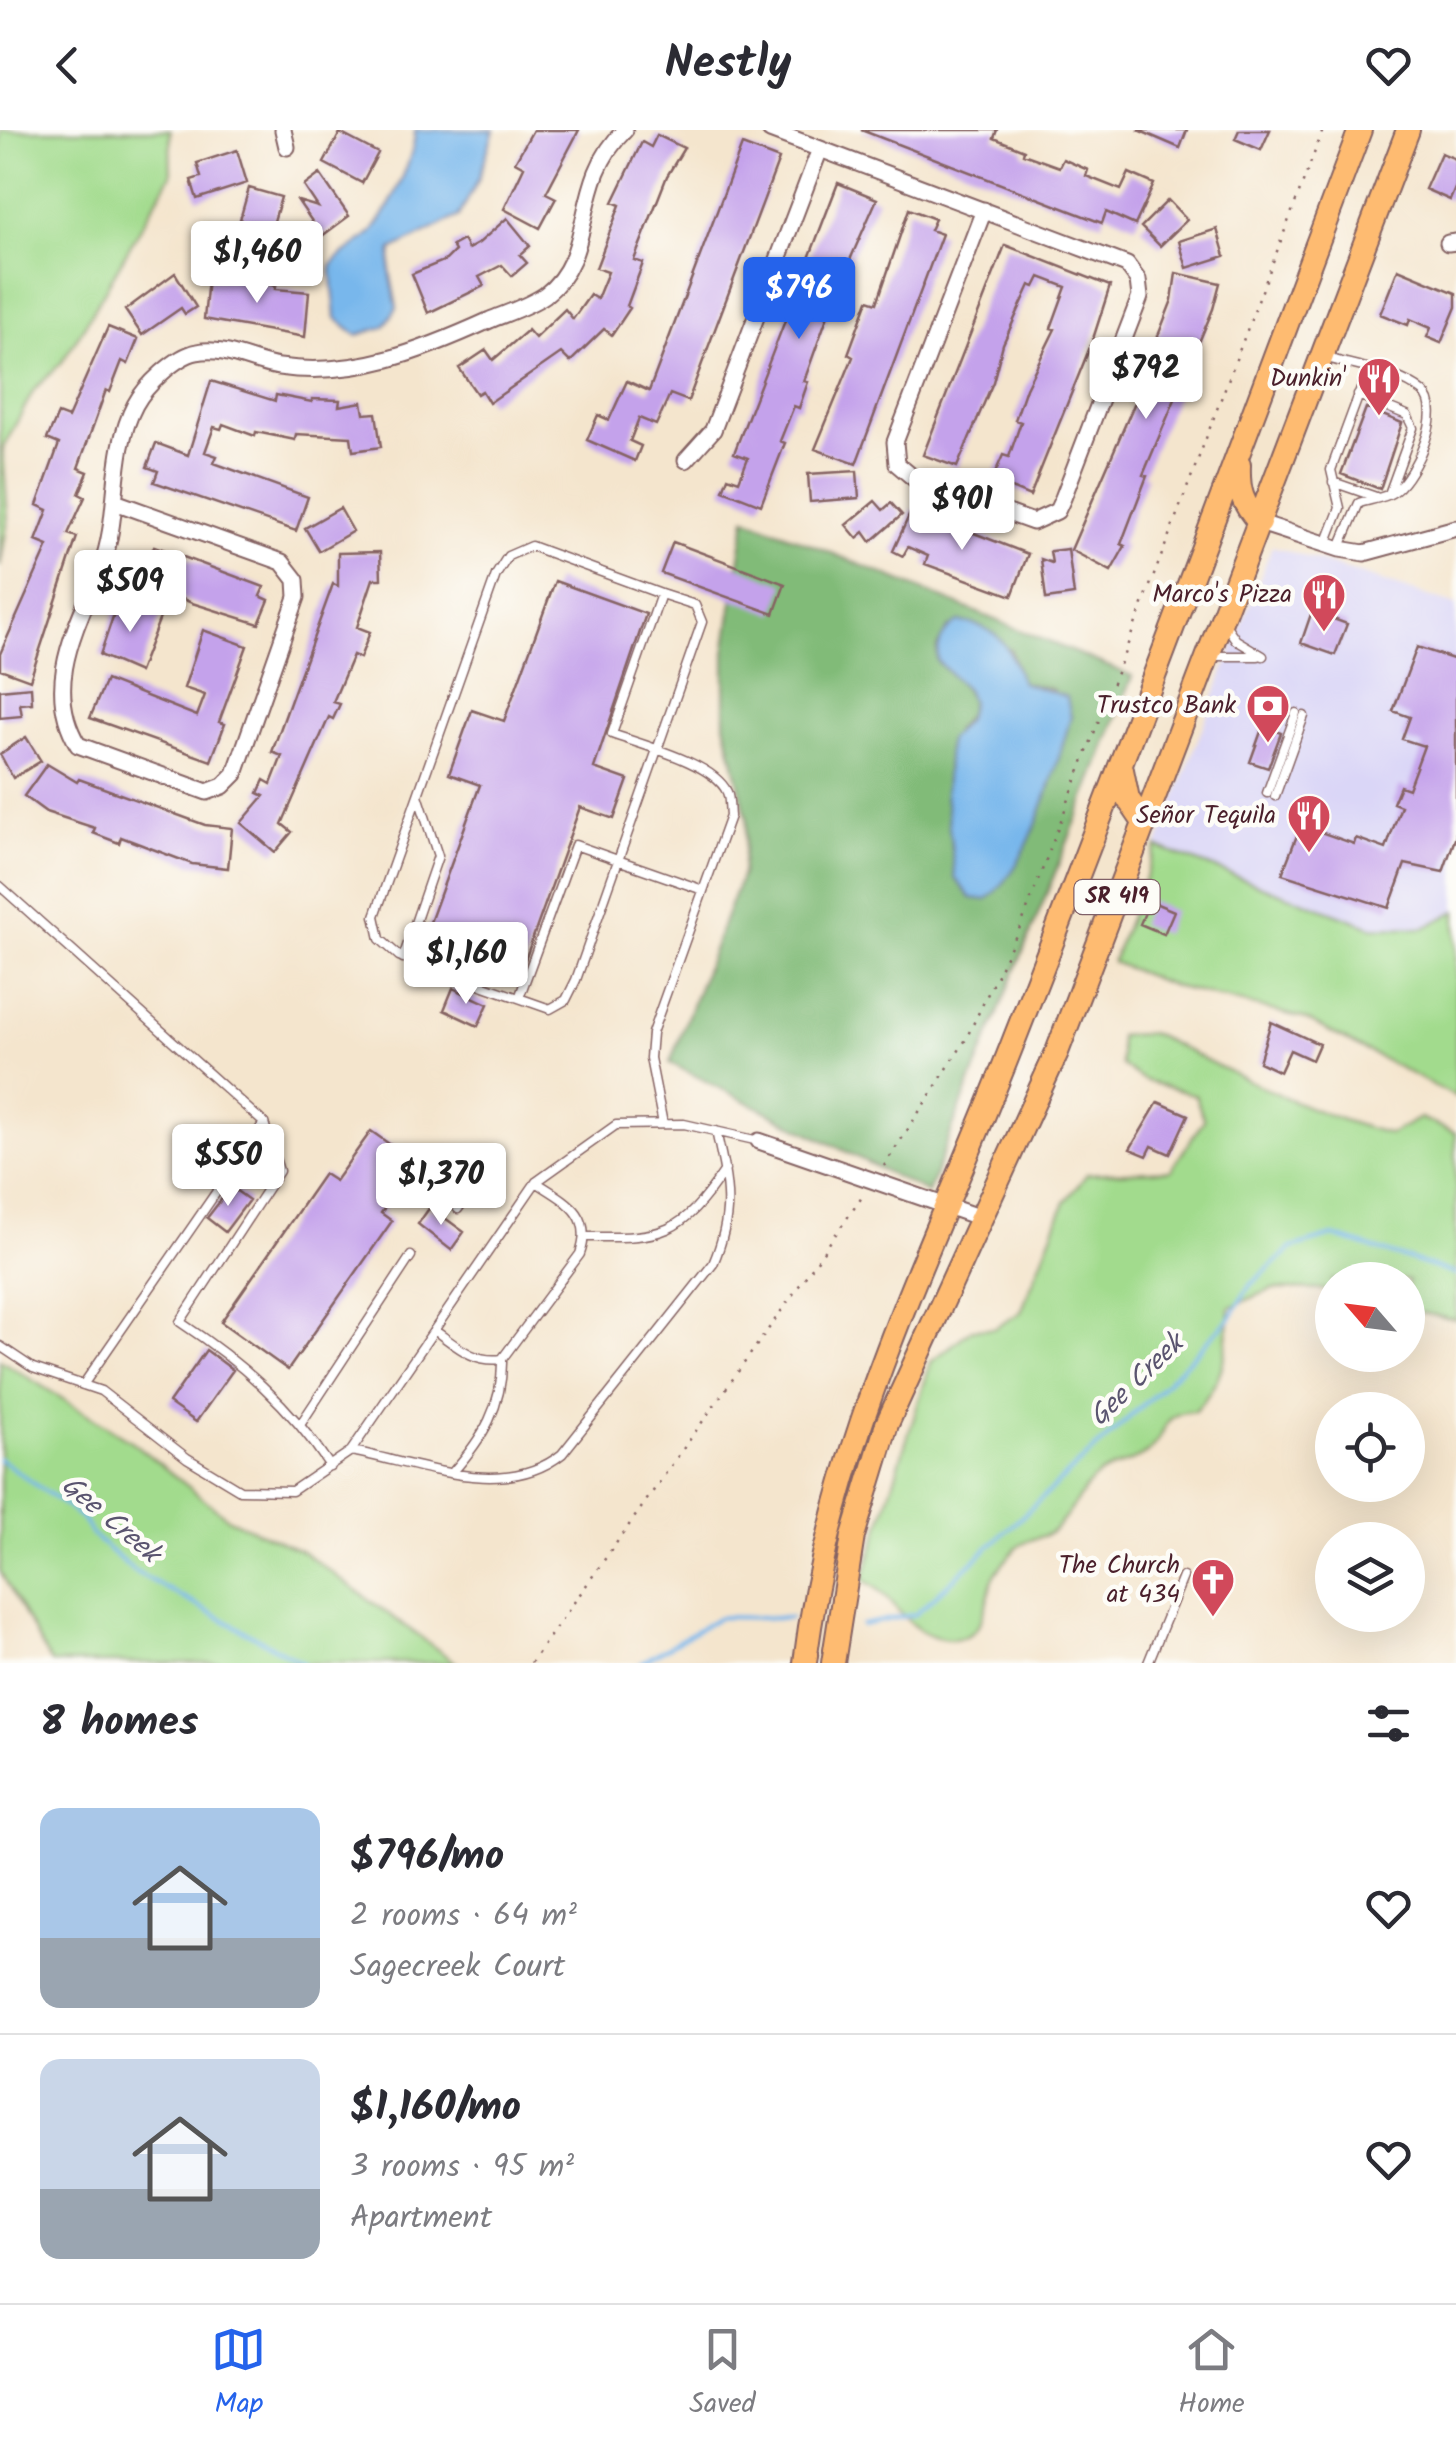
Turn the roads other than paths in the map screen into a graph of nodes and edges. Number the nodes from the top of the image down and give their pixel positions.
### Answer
1 (625, 130) edge
2 (770, 130) edge
3 (1360, 130) edge
4 (1408, 130) edge
5 (820, 149) junction
6 (984, 210) junction
7 (1322, 357) junction
8 (1368, 370) junction
9 (1358, 395) junction
10 (1239, 452) junction
11 (686, 460) dead end
12 (1333, 482) junction
13 (1388, 494) junction
14 (1376, 497) junction
15 (115, 502) junction
16 (1260, 523) junction
17 (1456, 528) edge
18 (1333, 547) junction
19 (661, 594) junction
20 (1223, 620) junction
21 (1209, 656) junction
22 (1300, 715) dead end
23 (658, 751) junction
24 (1121, 761) junction
25 (1271, 794) dead end
26 (418, 795) junction
27 (1145, 824) junction
28 (620, 858) junction
29 (0, 886) edge
30 (703, 890) junction
31 (403, 958) junction
32 (519, 998) junction
33 (264, 1122) junction
34 (664, 1124) junction
35 (716, 1132) junction
36 (758, 1142) joint
37 (725, 1170) junction
38 (483, 1174) dead end
39 (536, 1182) junction
40 (948, 1208) junction
41 (458, 1209) dead end
42 (984, 1220) junction
43 (586, 1238) junction
44 (411, 1256) dead end
45 (434, 1330) junction
46 (0, 1346) edge
47 (502, 1359) junction
48 (83, 1385) junction
49 (300, 1425) junction
50 (351, 1452) junction
51 (330, 1466) junction
52 (452, 1473) junction
53 (1182, 1578) dead end
54 (806, 1663) edge
55 (834, 1663) edge
56 (1148, 1663) edge

1 - 15 street
2 - 5 street
3 - 10 main road, SR 419
4 - 7 main road, SR 419
5 - 6 street
5 - 11 street
6 - 6 street
7 - 8 lane
7 - 16 main road, SR 419
8 - 9 lane
8 - 13 lane
9 - 12 lane
9 - 13 lane
10 - 16 main road
10 - 24 main road, SR 419
12 - 14 lane
12 - 18 lane
13 - 14 lane
14 - 18 lane
15 - 15 street
16 - 18 street
16 - 20 main road, SR 419
17 - 18 street
19 - 23 lane
19 - 23 lane
19 - 26 lane
20 - 21 main road, SR 419
20 - 21 lane
21 - 27 main road, SR 419
22 - 25 lane
23 - 28 lane
23 - 30 lane
24 - 27 main road
24 - 40 main road, SR 419
26 - 31 lane
26 - 31 lane
27 - 42 main road, SR 419
28 - 30 lane
28 - 32 lane
28 - 32 lane
29 - 33 lane
30 - 34 lane
31 - 32 lane
33 - 48 lane
33 - 49 lane
34 - 35 lane
34 - 39 lane
35 - 36 lane
35 - 37 lane
36 - 40 street
37 - 43 lane
37 - 52 lane
38 - 41 lane
39 - 43 lane
39 - 45 lane
40 - 42 street
40 - 54 main road, SR 419
42 - 55 main road, SR 419
43 - 47 lane
44 - 49 lane
45 - 47 lane
45 - 50 lane
46 - 48 lane
47 - 52 lane
48 - 51 lane
49 - 51 lane
50 - 51 lane
50 - 52 lane
53 - 56 lane

